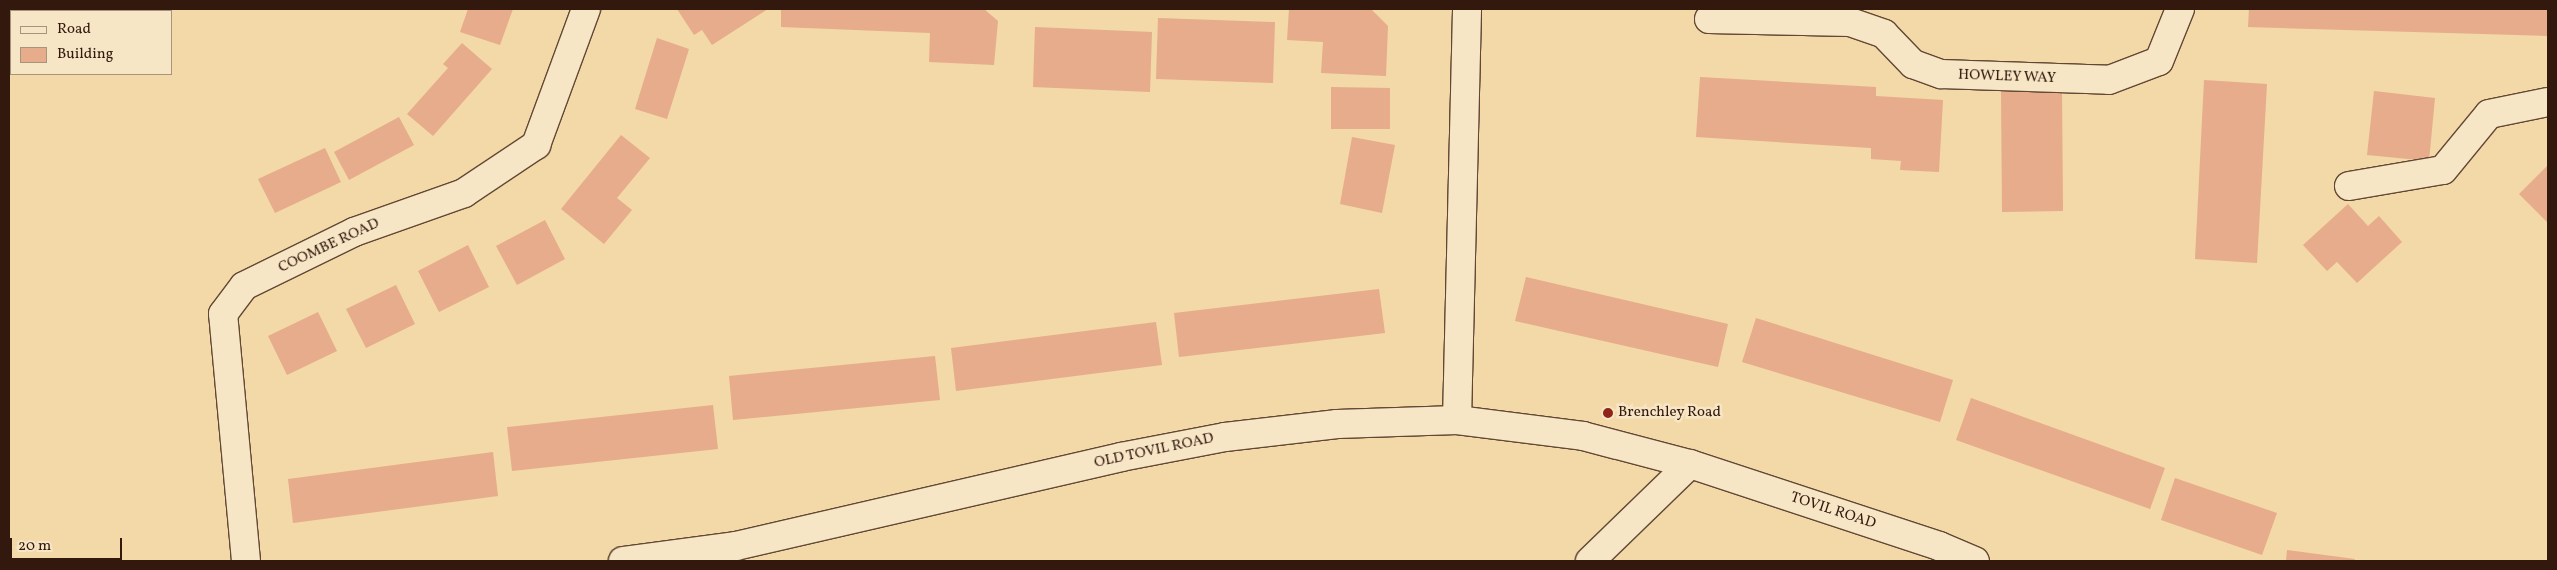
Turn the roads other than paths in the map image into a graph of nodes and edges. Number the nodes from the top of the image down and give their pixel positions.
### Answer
1 (586, 9) edge
2 (1466, 9) edge
3 (2180, 9) edge
4 (1811, 14) edge
5 (1709, 19) dead end
6 (2548, 102) edge
7 (2349, 186) dead end
8 (1457, 420) junction
9 (1690, 464) junction
10 (246, 561) edge
11 (623, 561) edge
12 (1590, 561) edge
13 (1974, 561) edge

1 - 10 street, COOMBE ROAD
2 - 8 street
3 - 4 street, HOWLEY WAY
4 - 5 street, HOWLEY WAY
6 - 7 street
8 - 9 street, OLD TOVIL ROAD
8 - 11 street, OLD TOVIL ROAD
9 - 12 street
9 - 13 street, TOVIL ROAD

